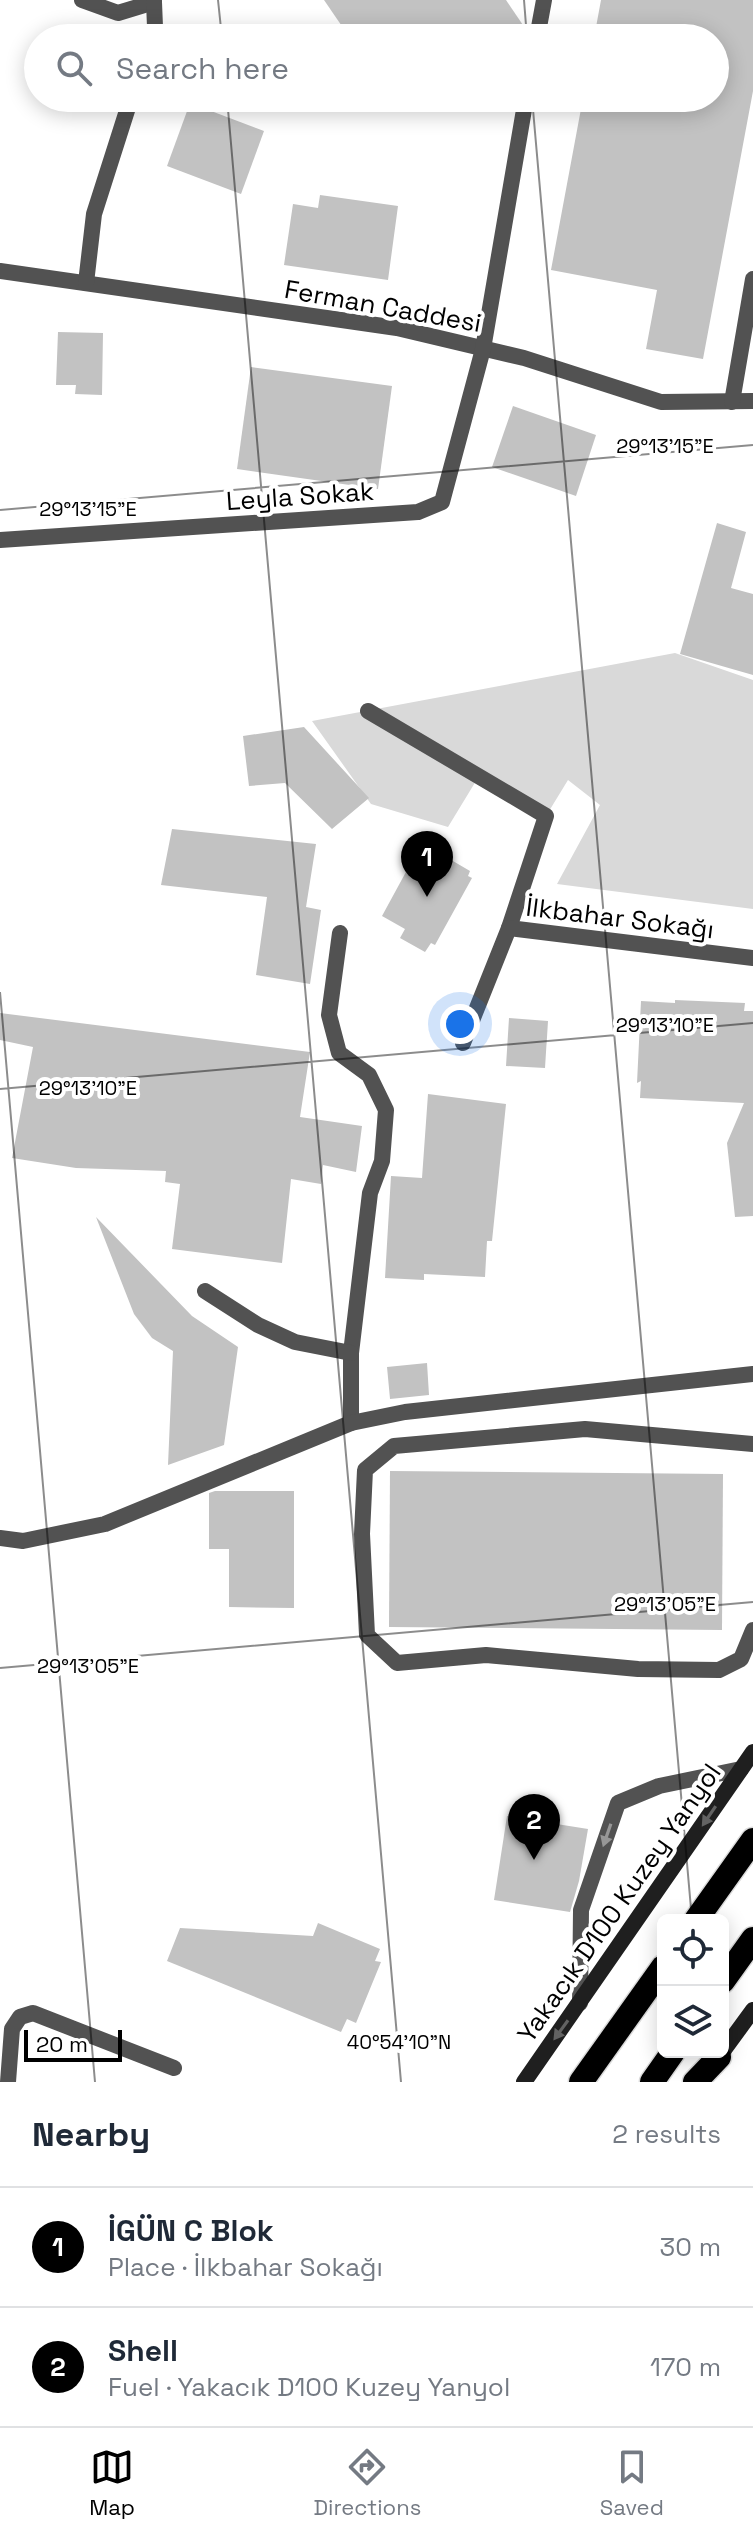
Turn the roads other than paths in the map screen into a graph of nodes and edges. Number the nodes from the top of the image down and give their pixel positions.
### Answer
1 (82, 0) edge
2 (544, 0) edge
3 (155, 1) edge
4 (155, 24) edge
5 (540, 24) edge
6 (127, 112) edge
7 (524, 112) edge
8 (0, 271) edge
9 (753, 279) edge
10 (86, 283) junction
11 (483, 349) junction
12 (753, 401) edge
13 (732, 402) junction
14 (0, 540) edge
15 (368, 711) dead end
16 (509, 928) junction
17 (340, 933) dead end
18 (753, 958) edge
19 (463, 1043) dead end
20 (205, 1291) dead end
21 (351, 1353) junction
22 (753, 1374) edge
23 (351, 1423) junction
24 (753, 1444) edge
25 (0, 1538) edge
26 (753, 1630) edge
27 (753, 1752) edge
28 (741, 1769) junction
29 (753, 1840) edge
30 (700, 1914) edge
31 (753, 1939) edge
32 (729, 1973) edge
33 (657, 1975) edge
34 (580, 2003) junction
35 (753, 2010) edge
36 (729, 2042) edge
37 (669, 2058) edge
38 (717, 2058) edge
39 (174, 2068) dead end
40 (8, 2082) edge
41 (524, 2082) edge
42 (581, 2082) edge
43 (652, 2082) edge
44 (698, 2082) edge

1 - 3 street
2 - 5 street
3 - 4 street
6 - 10 street
7 - 11 street
8 - 10 street, Ferman Caddesi
9 - 13 street
10 - 11 street, Ferman Caddesi
11 - 13 street, Ferman Caddesi
11 - 14 street, Leyla Sokak
12 - 13 street, Ferman Caddesi
15 - 16 street
16 - 18 street, İlkbahar Sokağı
16 - 19 street, İlkbahar Sokağı
17 - 21 street
20 - 21 street
21 - 23 street
22 - 23 street
23 - 25 street
24 - 26 street
27 - 28 main road, Yakacık D100 Kuzey Yanyol
28 -> 34 main road, Yakacık D100 Kuzey Yanyol
28 -> 34 street
29 - 30 highway
31 - 32 highway
33 - 42 highway
34 -> 41 main road, Yakacık D100 Kuzey Yanyol
35 - 36 main road
37 - 43 highway
38 - 44 highway
39 - 40 street

